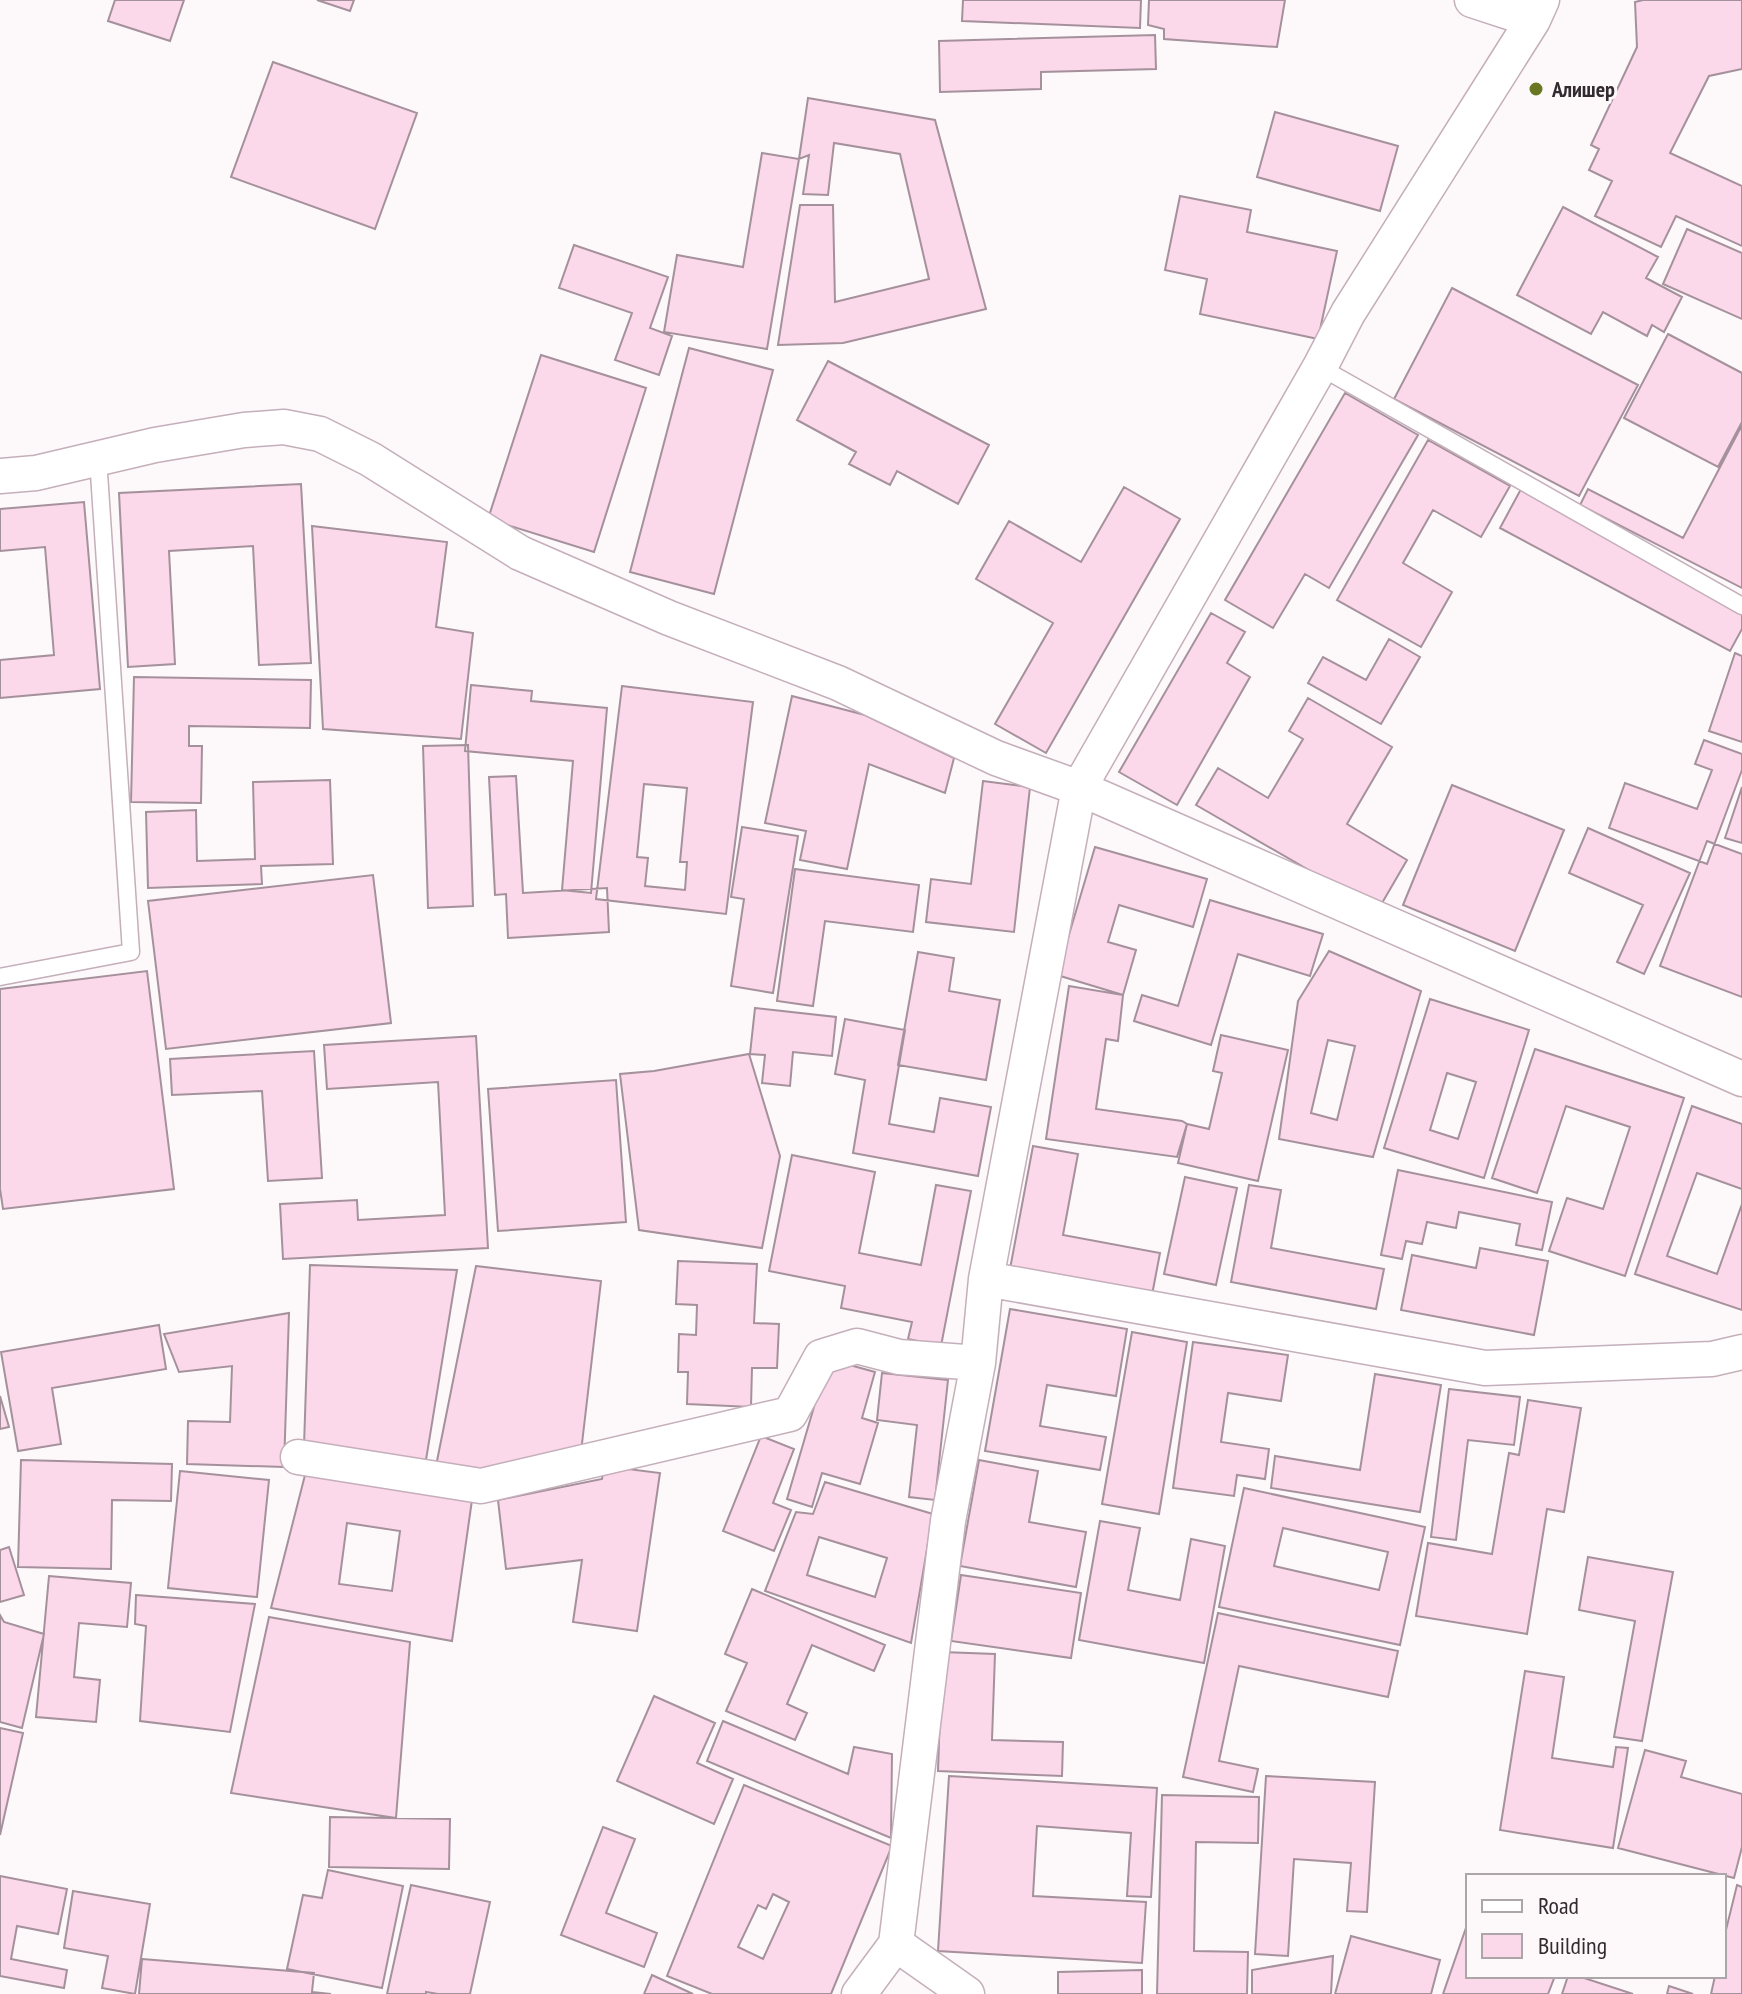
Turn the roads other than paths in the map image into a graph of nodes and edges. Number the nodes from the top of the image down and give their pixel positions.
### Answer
1 (1472, 0) edge
2 (1538, 10) edge
3 (1320, 367) junction
4 (98, 458) junction
5 (0, 476) edge
6 (1742, 606) edge
7 (1079, 788) junction
8 (0, 977) edge
9 (1742, 1079) edge
10 (986, 1279) junction
11 (1742, 1352) edge
12 (978, 1363) junction
13 (298, 1457) dead end
14 (896, 1944) junction
15 (859, 1994) edge
16 (967, 1994) edge

1 - 2 street
2 - 3 street
3 - 6 lane
3 - 7 street
4 - 5 street
4 - 7 street
4 - 8 lane
7 - 9 street
7 - 10 street
10 - 11 street
10 - 12 street
12 - 13 street
12 - 14 street
14 - 15 street
14 - 16 street

